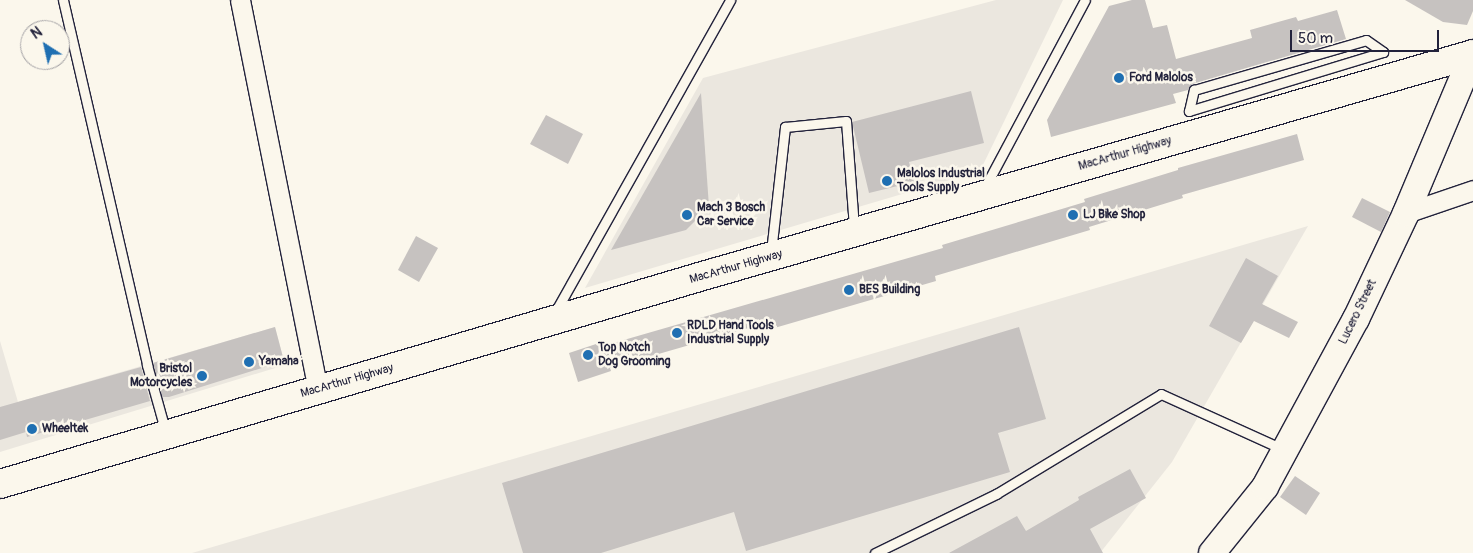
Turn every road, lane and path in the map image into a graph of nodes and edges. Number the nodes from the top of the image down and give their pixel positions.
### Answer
1 (63, 0) edge
2 (240, 0) edge
3 (730, 0) edge
4 (1085, 0) edge
5 (1473, 54) edge
6 (1294, 92) junction
7 (1473, 190) edge
8 (980, 196) junction
9 (1406, 213) junction
10 (854, 232) junction
11 (770, 257) junction
12 (550, 321) junction
13 (318, 389) junction
14 (166, 434) junction
15 (1285, 451) junction
16 (0, 484) edge
17 (876, 553) edge
18 (1212, 553) edge

1 - 14 lane
2 - 13 street
3 - 12 lane
4 - 8 lane
5 - 6 highway, MacArthur Highway
5 - 9 street, Lucero Street
6 - 6 lane
6 - 8 highway, MacArthur Highway
7 - 9 street
8 - 10 highway, MacArthur Highway
9 - 15 street, Lucero Street
10 - 11 highway, MacArthur Highway
10 - 11 lane
11 - 12 highway, MacArthur Highway
12 - 13 highway, MacArthur Highway
13 - 14 highway, MacArthur Highway
14 - 16 highway, MacArthur Highway
15 - 17 lane
15 - 18 street, Lucero Street

